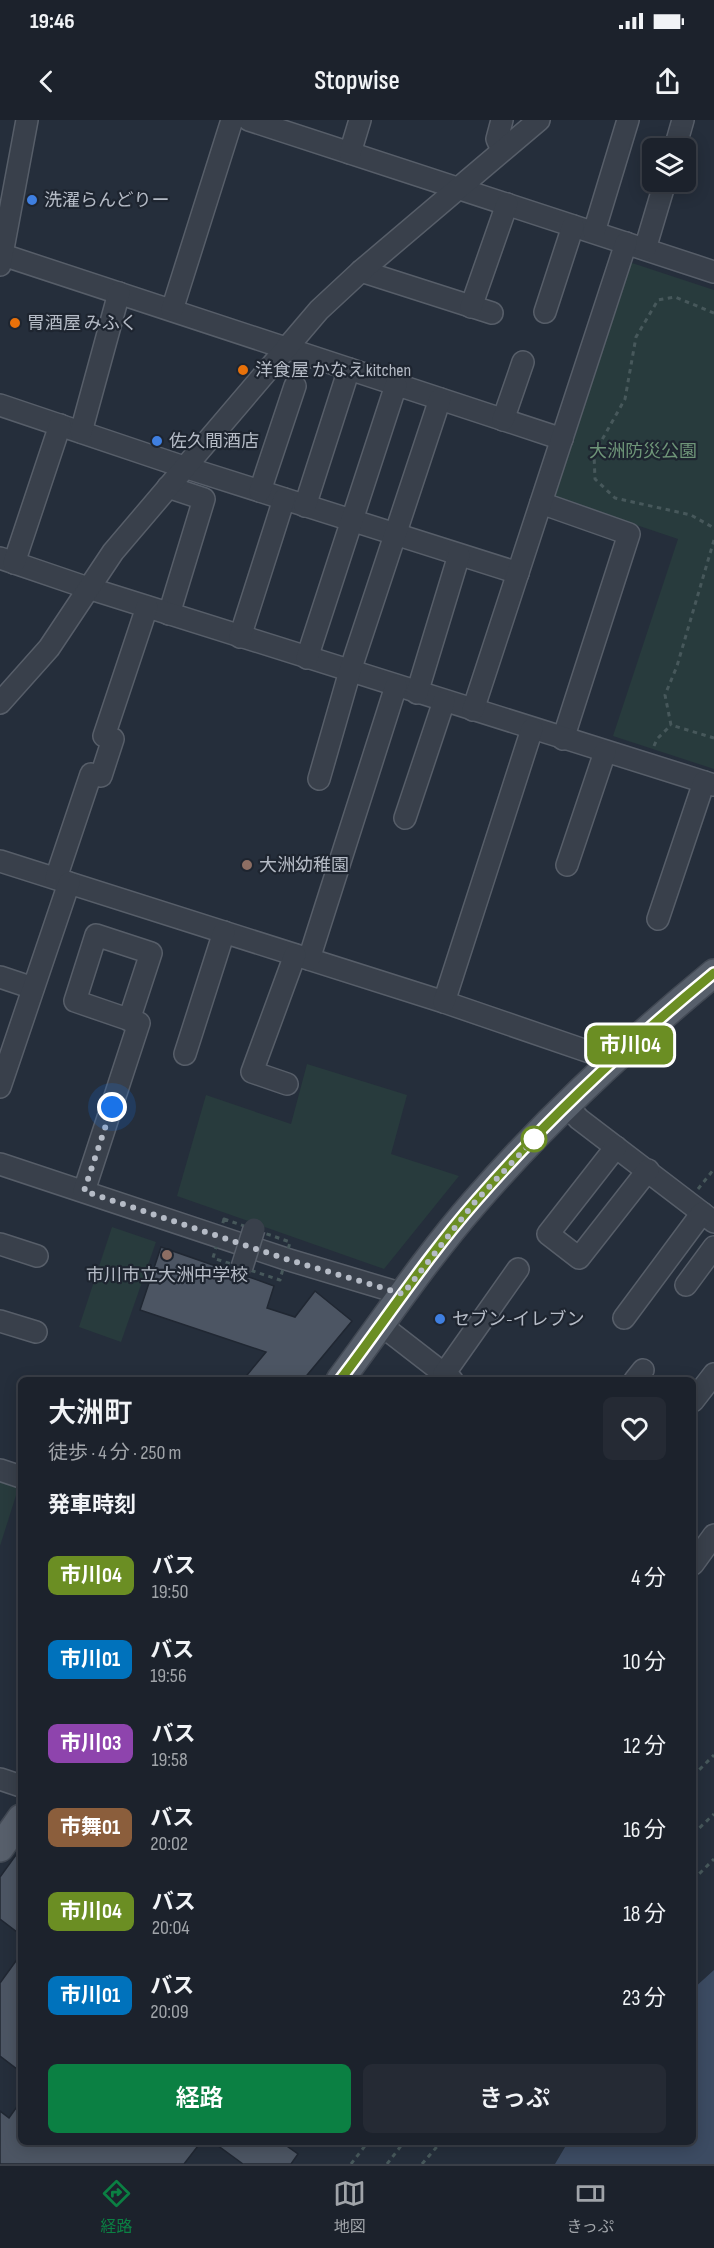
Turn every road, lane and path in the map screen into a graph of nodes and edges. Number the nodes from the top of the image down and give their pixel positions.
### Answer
1 (27, 120) edge
2 (232, 120) edge
3 (249, 120) edge
4 (360, 120) edge
5 (502, 120) edge
6 (540, 120) edge
7 (628, 120) edge
8 (683, 120) edge
9 (281, 125) edge
10 (678, 138) edge
11 (501, 150) junction
12 (350, 153) junction
13 (457, 188) junction
14 (660, 192) edge
15 (507, 204) junction
16 (573, 226) junction
17 (594, 232) junction
18 (635, 246) junction
19 (1, 258) edge
20 (361, 271) junction
21 (714, 272) edge
22 (119, 293) junction
23 (471, 307) junction
24 (172, 310) junction
25 (545, 312) dead end
26 (714, 313) edge
27 (492, 314) dead end
28 (286, 348) junction
29 (523, 362) dead end
30 (349, 369) junction
31 (396, 385) junction
32 (295, 386) dead end
33 (440, 399) junction
34 (0, 405) edge
35 (503, 420) junction
36 (60, 425) junction
37 (81, 432) junction
38 (562, 439) junction
39 (184, 468) junction
40 (168, 487) junction
41 (260, 491) junction
42 (284, 499) junction
43 (541, 503) junction
44 (305, 506) junction
45 (352, 521) junction
46 (714, 528) edge
47 (396, 534) junction
48 (714, 540) edge
49 (459, 555) junction
50 (7, 560) edge
51 (518, 573) junction
52 (88, 588) junction
53 (147, 607) junction
54 (169, 614) junction
55 (240, 637) junction
56 (307, 658) junction
57 (350, 671) junction
58 (396, 686) junction
59 (417, 693) junction
60 (444, 701) junction
61 (0, 703) edge
62 (473, 710) junction
63 (671, 724) junction
64 (532, 729) junction
65 (714, 738) edge
66 (563, 739) junction
67 (604, 752) junction
68 (646, 765) junction
69 (319, 778) dead end
70 (709, 784) edge
71 (405, 818) dead end
72 (0, 861) edge
73 (567, 865) dead end
74 (62, 880) junction
75 (658, 919) dead end
76 (224, 932) junction
77 (302, 957) junction
78 (714, 973) edge
79 (0, 976) edge
80 (33, 988) junction
81 (444, 1002) junction
82 (129, 1020) dead end
83 (185, 1054) dead end
84 (614, 1060) junction
85 (287, 1084) dead end
86 (0, 1087) edge
87 (567, 1106) junction
88 (616, 1147) junction
89 (0, 1164) edge
90 (714, 1169) edge
91 (648, 1170) junction
92 (84, 1191) junction
93 (701, 1213) edge
94 (254, 1229) dead end
95 (0, 1244) edge
96 (714, 1247) edge
97 (38, 1256) dead end
98 (242, 1267) dead end
99 (518, 1269) dead end
100 (686, 1285) dead end
101 (403, 1294) junction
102 (624, 1318) dead end
103 (0, 1321) edge
104 (381, 1325) junction
105 (36, 1332) dead end
106 (714, 1374) edge
107 (342, 1377) edge
108 (448, 1377) edge
109 (696, 1397) edge
110 (0, 1470) edge
111 (18, 1476) edge
112 (714, 1535) edge
113 (696, 1560) edge
114 (714, 1755) edge
115 (696, 1773) edge
116 (0, 1779) edge
117 (18, 1785) edge
118 (714, 1814) edge
119 (18, 1822) edge
120 (696, 1831) edge
121 (0, 1848) edge
122 (714, 1859) edge
123 (696, 1877) edge
124 (366, 2145) edge
125 (402, 2145) edge
126 (438, 2145) edge
127 (351, 2164) edge
128 (387, 2164) edge
129 (422, 2164) edge

1 - 19 street
2 - 24 street
3 - 9 street
4 - 12 street
5 - 11 street
6 - 11 street
7 - 17 street
8 - 10 street
9 - 12 street
11 - 13 street
12 - 13 street
13 - 15 street
13 - 20 street
14 - 18 street
15 - 16 street
15 - 23 street
16 - 17 street
16 - 25 street
17 - 18 street
18 - 21 street
18 - 38 street
19 - 22 street
20 - 23 street
20 - 28 street
22 - 24 street
22 - 37 street
23 - 27 street
24 - 28 street
26 - 46 path
28 - 30 street
28 - 39 street
29 - 35 street
30 - 31 street
30 - 44 street
31 - 33 street
31 - 45 street
32 - 41 street
33 - 35 street
33 - 47 street
34 - 36 street
35 - 38 street
36 - 37 street
36 - 50 street
37 - 39 street
38 - 43 street
39 - 40 street
39 - 41 street
40 - 52 street
40 - 54 street
41 - 42 street
42 - 44 street
42 - 55 street
43 - 51 street
43 - 66 street
44 - 45 street
45 - 47 street
45 - 56 street
47 - 49 street
47 - 57 street
48 - 63 path
49 - 51 street
49 - 59 street
50 - 52 street
51 - 62 street
52 - 53 street
52 - 61 street
53 - 54 street
53 - 74 street
54 - 55 street
55 - 56 street
56 - 57 street
57 - 58 street
57 - 69 street
58 - 59 street
58 - 77 street
59 - 60 street
60 - 62 street
60 - 71 street
62 - 64 street
63 - 65 path
63 - 68 path
64 - 66 street
64 - 81 street
66 - 67 street
67 - 68 street
67 - 73 street
68 - 70 street
70 - 75 street
72 - 74 street
74 - 76 street
74 - 80 street
76 - 77 street
76 - 83 street
77 - 81 street
77 - 85 street
78 - 84 main road
79 - 80 street
80 - 86 street
81 - 84 street
82 - 92 street
84 - 87 main road
87 - 88 street
87 - 101 main road
88 - 91 street
88 - 91 street
89 - 92 street
90 - 93 path
91 - 93 street
92 - 101 street
93 - 102 street
94 - 98 street, bridge
95 - 97 street
96 - 100 street
99 - 108 street
101 - 104 main road
103 - 105 street
104 - 107 main road
104 - 108 street
106 - 109 street
110 - 111 street
112 - 113 street
114 - 115 path
116 - 117 street
118 - 120 path
119 - 121 main road
122 - 123 path
124 - 127 path
125 - 128 path
126 - 129 path

